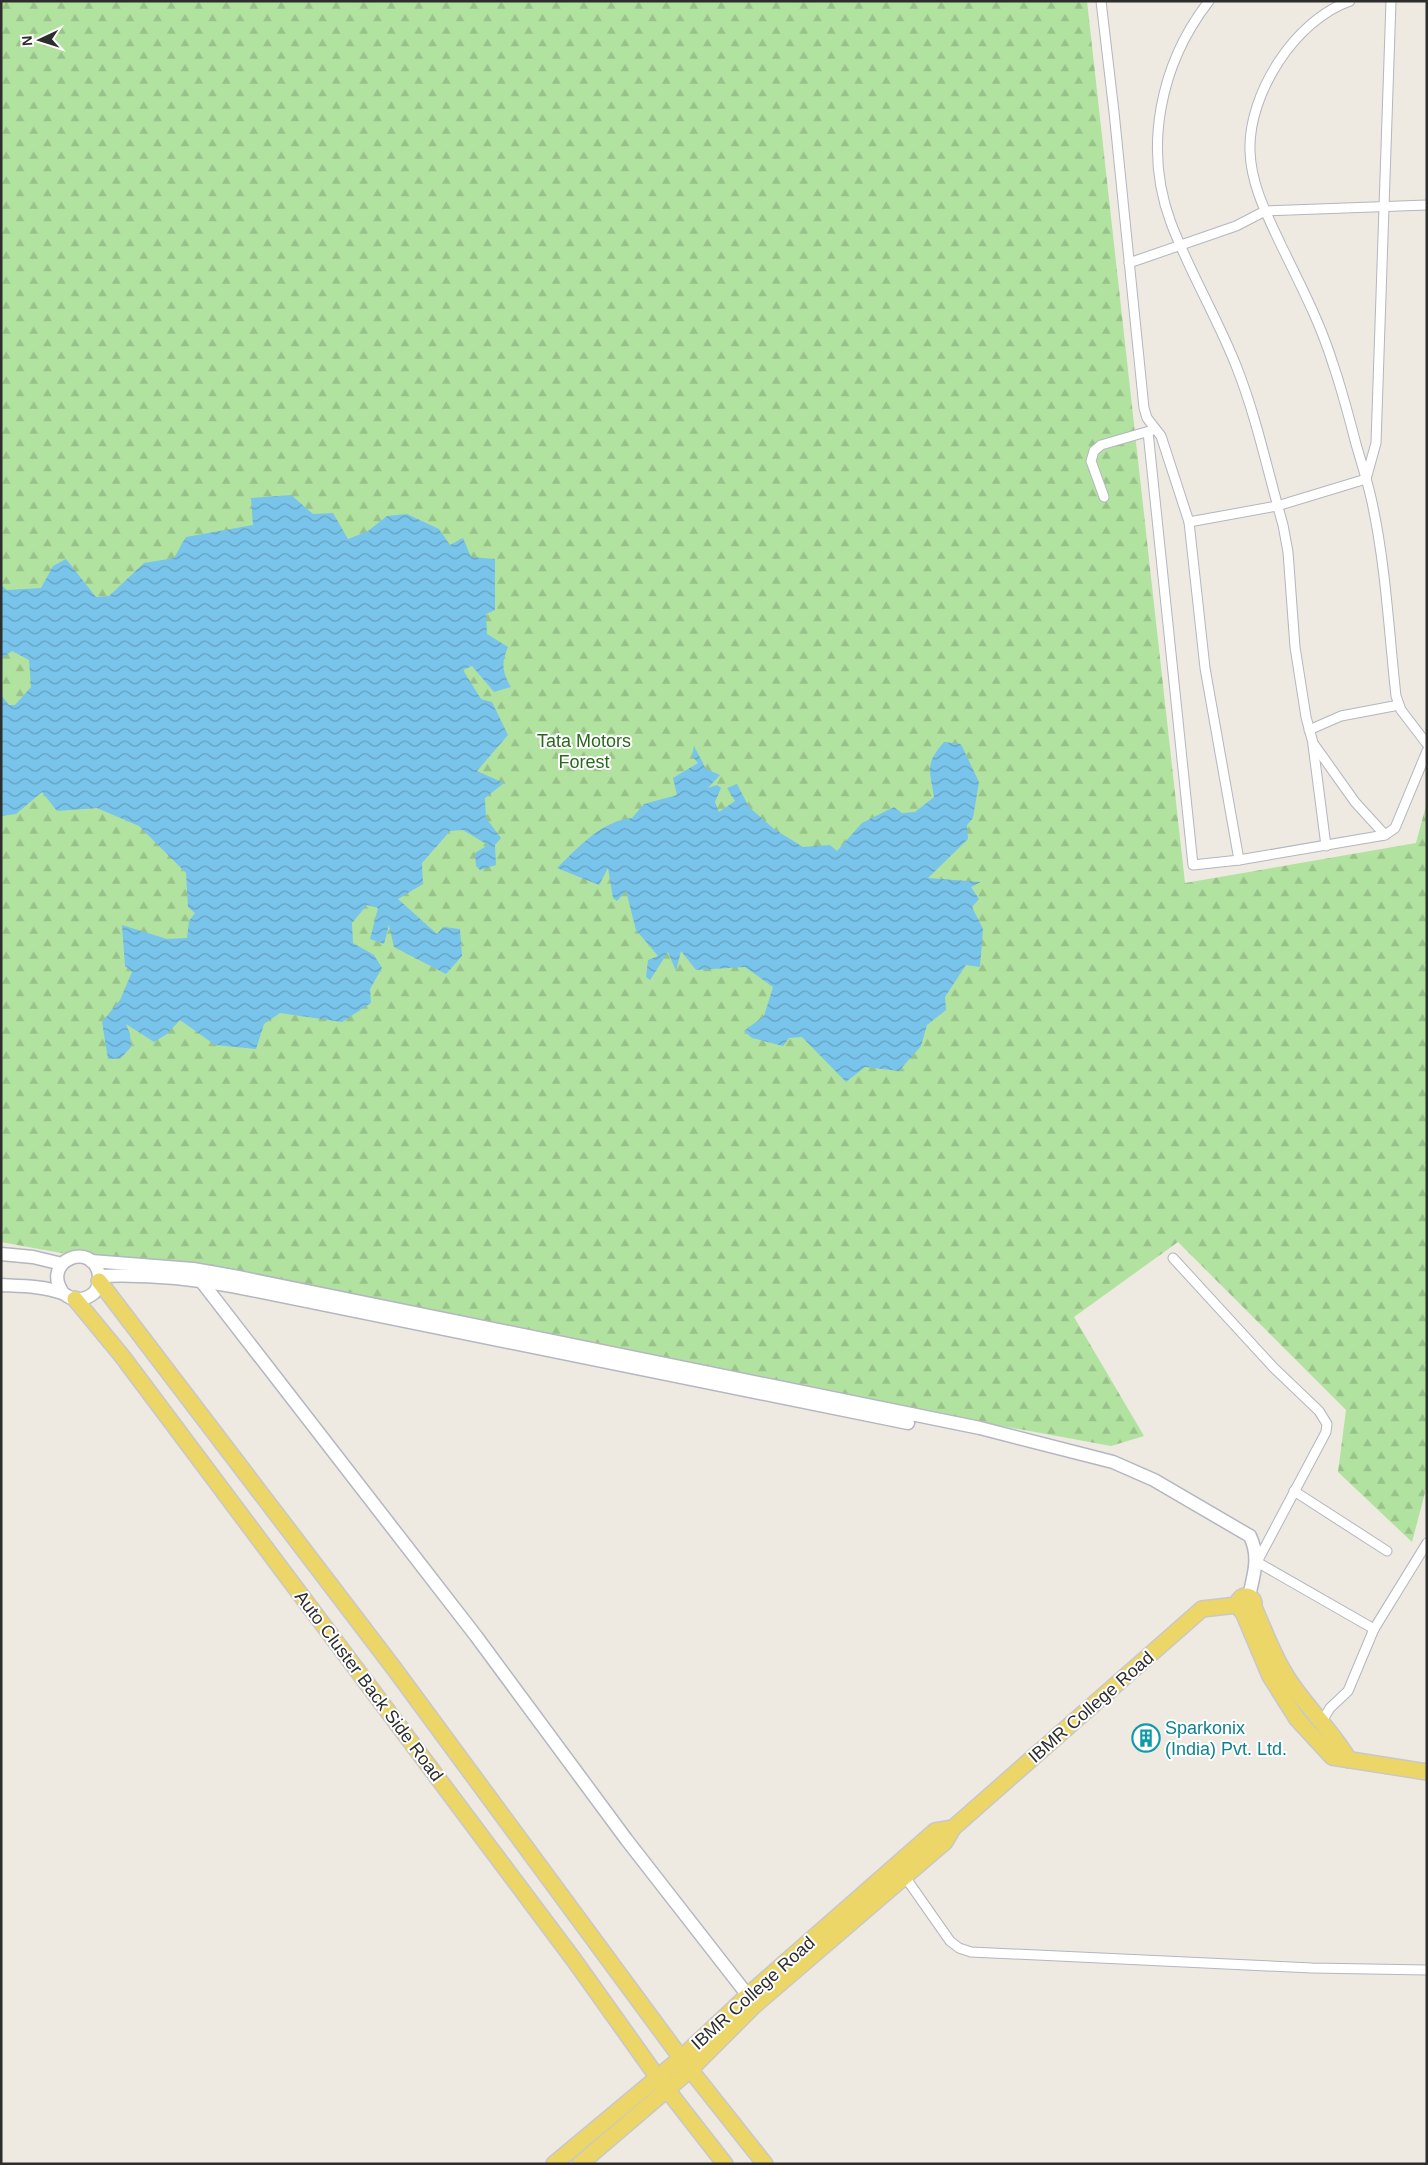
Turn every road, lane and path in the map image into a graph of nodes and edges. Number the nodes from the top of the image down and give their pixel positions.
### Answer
1 (1101, 1) edge
2 (1208, 1) edge
3 (1350, 1) edge
4 (1390, 1) edge
5 (1427, 205) edge
6 (1384, 206) junction
7 (1265, 211) junction
8 (1181, 247) junction
9 (1129, 263) junction
10 (1152, 431) junction
11 (1366, 479) junction
12 (1104, 497) dead end
13 (1277, 506) junction
14 (1189, 522) junction
15 (1399, 705) junction
16 (1309, 730) junction
17 (1313, 743) junction
18 (1427, 744) edge
19 (1427, 751) edge
20 (1385, 835) junction
21 (1326, 846) junction
22 (1239, 860) junction
23 (1, 1254) edge
24 (1173, 1258) dead end
25 (91, 1261) junction
26 (62, 1264) junction
27 (193, 1269) junction
28 (99, 1278) junction
29 (201, 1280) junction
30 (1, 1285) edge
31 (69, 1296) junction
32 (645, 1364) junction
33 (1294, 1491) junction
34 (1427, 1543) edge
35 (1386, 1551) dead end
36 (1257, 1562) junction
37 (1246, 1605) junction
38 (1374, 1630) junction
39 (1321, 1723) junction
40 (1349, 1760) junction
41 (1427, 1772) edge
42 (901, 1872) junction
43 (1427, 1970) edge
44 (751, 2001) junction
45 (685, 2064) junction
46 (663, 2084) junction
47 (554, 2164) edge
48 (580, 2164) edge
49 (724, 2164) edge
50 (765, 2164) edge

1 - 9 street
2 - 8 street
3 - 7 street
4 - 6 street
5 - 6 street
6 - 7 street
6 - 11 street
7 - 8 street
7 - 11 street
8 - 9 street
8 - 13 street
9 - 10 street
10 - 12 street
10 - 14 street
10 - 22 street
11 - 13 street
11 - 15 street
13 - 14 street
13 - 16 street
14 - 22 street
15 - 16 street
15 - 18 street
16 - 17 street
17 - 20 street
17 - 21 street
19 - 20 street
20 - 21 street
21 - 22 street
23 - 26 main road
24 - 33 street
25 - 26 main road
25 - 27 main road
25 - 28 main road, Auto Cluster Back Side Road
26 - 31 main road, Auto Cluster Back Side Road
27 - 29 main road
27 - 32 main road
28 - 29 main road
28 - 31 main road
28 - 45 main road, Auto Cluster Back Side Road
29 - 32 main road
29 - 44 main road
30 - 31 main road
31 - 46 main road, Auto Cluster Back Side Road
32 - 36 main road
33 - 35 street
33 - 36 street
34 - 38 street
36 - 37 main road
36 - 38 street
37 - 39 main road
37 - 40 main road
37 - 42 main road, IBMR College Road
38 - 39 street
39 - 40 main road
40 - 41 main road
42 - 43 street
42 - 44 main road, IBMR College Road
44 - 45 main road, IBMR College Road
45 - 46 main road, IBMR College Road
45 - 50 main road, Auto Cluster Back Side Road
46 - 47 main road, IBMR College Road
46 - 48 main road, IBMR College Road
46 - 49 main road, Auto Cluster Back Side Road

